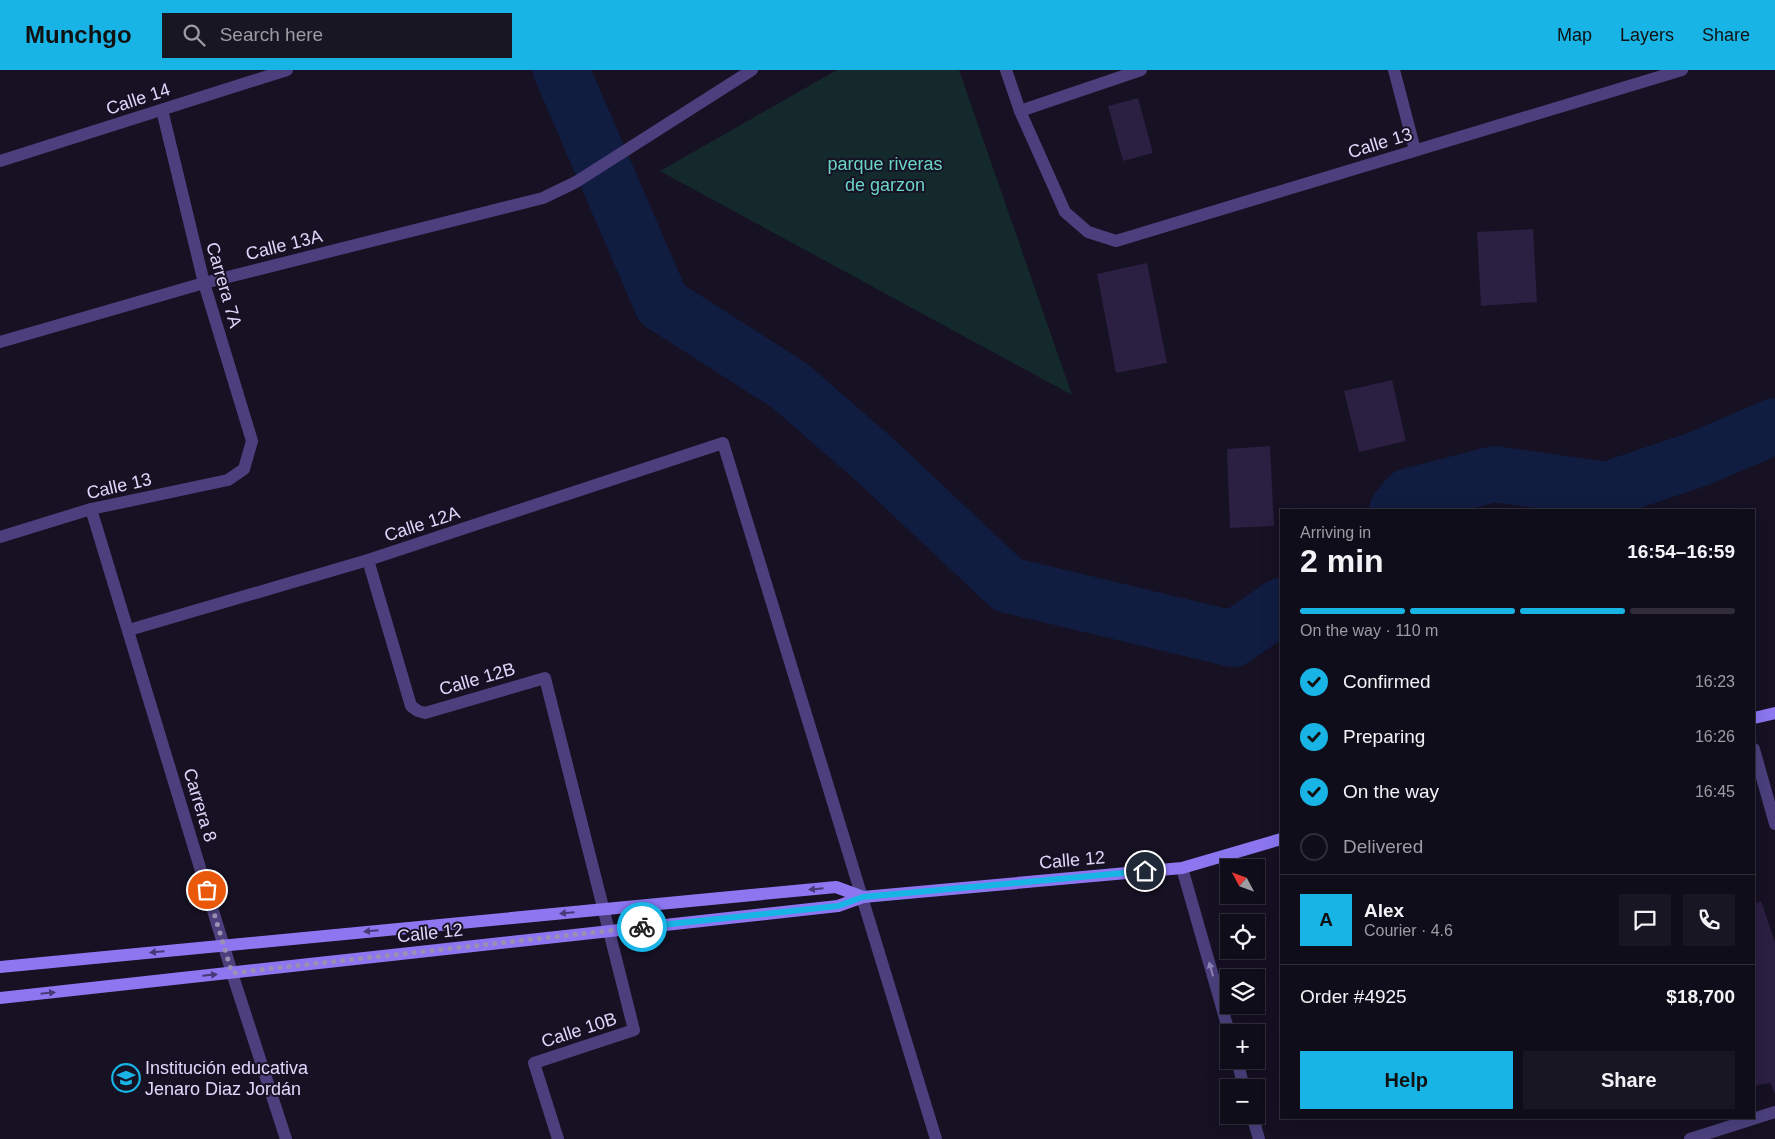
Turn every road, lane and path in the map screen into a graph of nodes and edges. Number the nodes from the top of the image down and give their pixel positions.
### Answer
1 (287, 70) edge
2 (752, 70) edge
3 (1006, 70) edge
4 (1141, 70) edge
5 (1394, 70) edge
6 (1682, 70) edge
7 (162, 110) junction
8 (1020, 111) junction
9 (1415, 150) junction
10 (0, 160) edge
11 (204, 283) junction
12 (0, 342) edge
13 (244, 469) joint
14 (91, 509) junction
15 (0, 537) edge
16 (368, 560) junction
17 (129, 630) junction
18 (1775, 713) edge
19 (1755, 718) edge
20 (1755, 753) edge
21 (1775, 824) edge
22 (1280, 839) edge
23 (1182, 868) junction
24 (863, 897) junction
25 (603, 909) junction
26 (609, 931) junction
27 (224, 945) junction
28 (0, 967) edge
29 (232, 973) junction
30 (0, 998) edge
31 (1227, 1024) edge
32 (1775, 1112) edge
33 (1755, 1118) edge
34 (1753, 1119) edge
35 (1255, 1124) edge
36 (286, 1139) edge
37 (558, 1139) edge
38 (936, 1139) edge
39 (1259, 1139) edge
40 (1690, 1139) edge

1 - 7 street, Calle 14
2 - 11 street, Calle 13A
3 - 8 street
4 - 8 street
5 - 9 street
6 - 9 street, Calle 13
7 - 10 street, Calle 14
7 - 11 street, Carrera 7A
8 - 9 street, Calle 13
11 - 12 street, Calle 13A
11 - 13 street, Carrera 7A
13 - 14 street, Calle 13
14 - 15 street, Calle 13
14 - 17 street, Carrera 8
16 - 17 street, Calle 12A
16 - 24 street, Calle 12A
16 - 25 street, Calle 12B
17 - 27 street, Carrera 8
18 - 19 street
20 - 21 street
22 - 23 street, Calle 12
23 - 24 street, Calle 12
31 -> 23 street
24 -> 25 street, Calle 12
24 - 26 street, Calle 12
24 - 38 street
25 - 26 street
25 -> 27 street, Calle 12
26 - 29 street, Calle 12
26 - 37 street, Calle 10B
27 -> 28 street, Calle 12
27 - 29 street, Carrera 8
30 -> 29 street, Calle 12
29 - 36 street, Carrera 8
32 - 33 street
34 - 40 street
35 - 39 street

